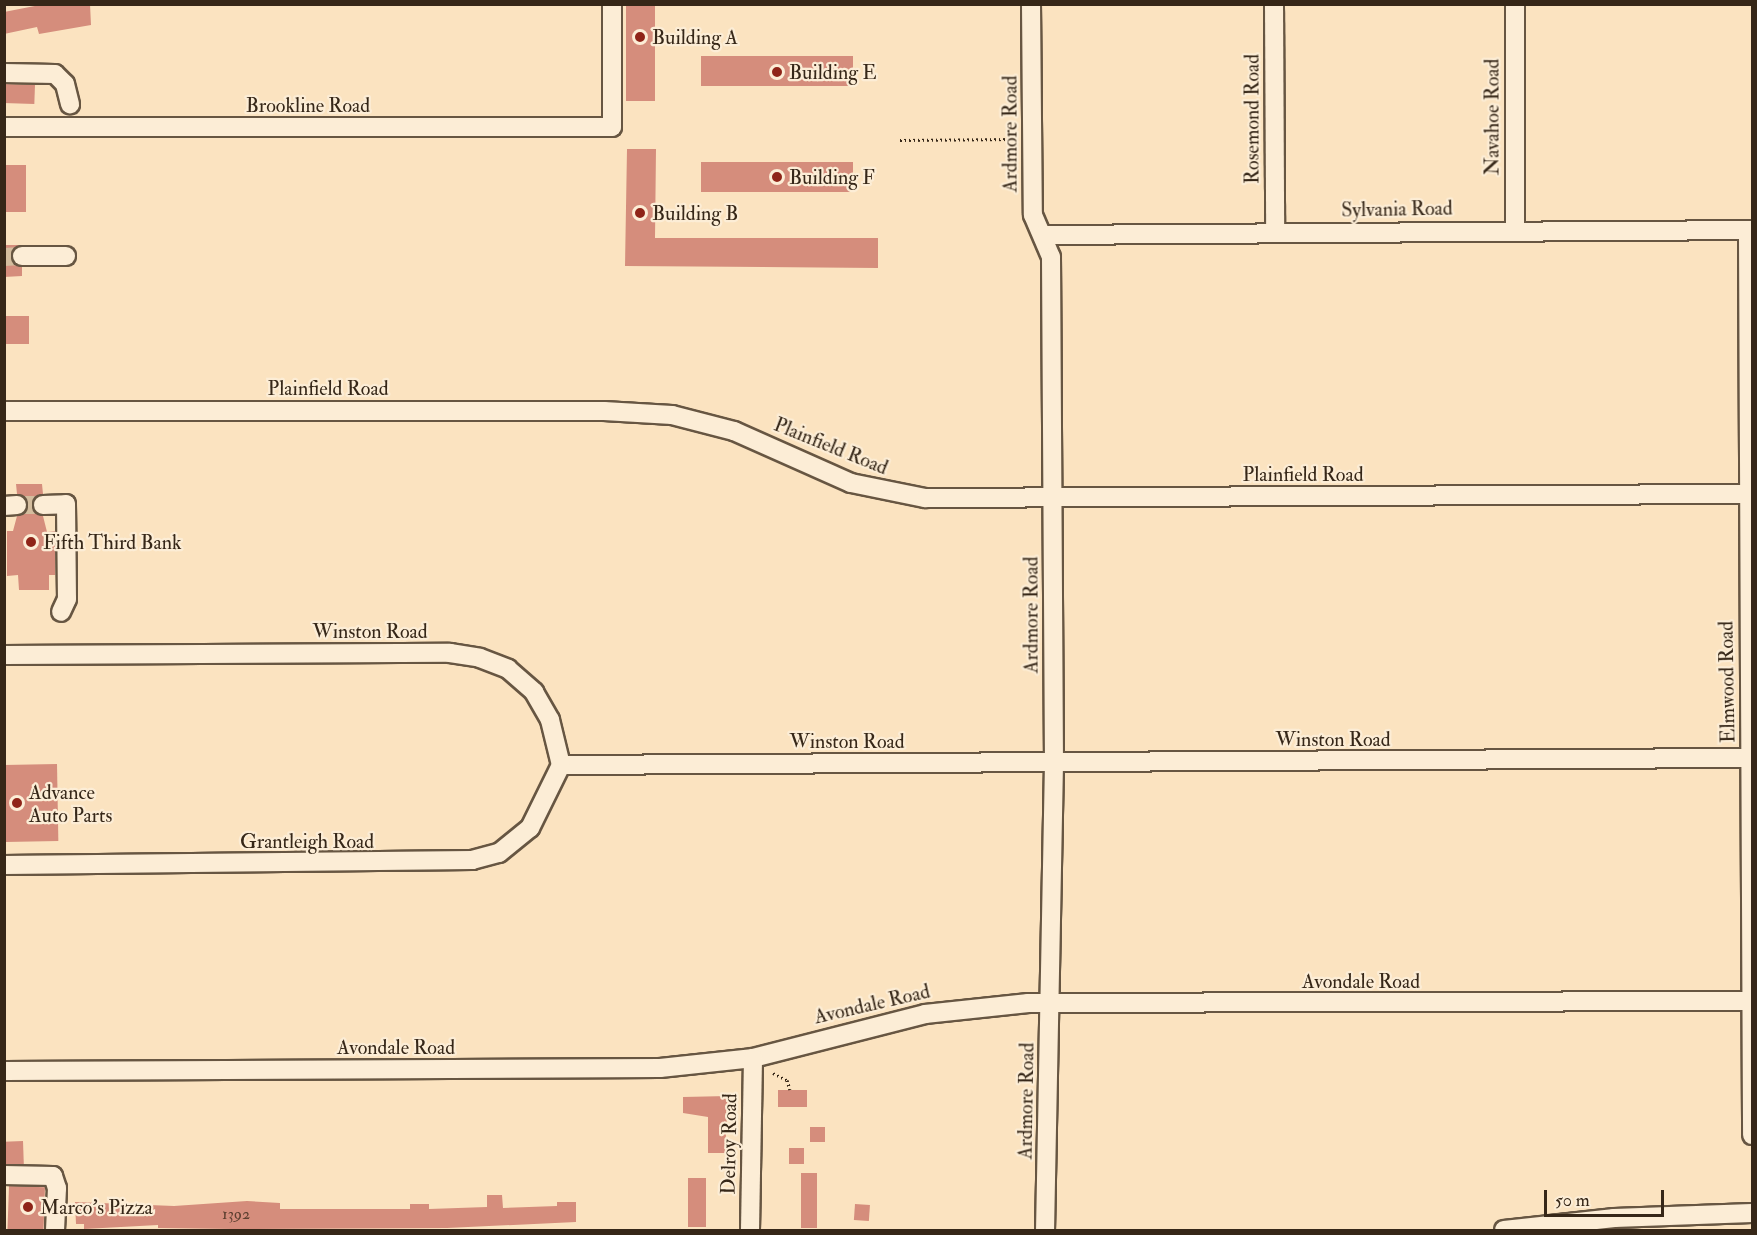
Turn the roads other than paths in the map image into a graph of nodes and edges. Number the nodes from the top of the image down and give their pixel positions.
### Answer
1 (612, 4) edge
2 (1031, 4) edge
3 (1274, 4) edge
4 (1515, 4) edge
5 (4, 73) edge
6 (70, 104) dead end
7 (4, 127) edge
8 (1515, 230) junction
9 (1752, 230) edge
10 (1275, 233) junction
11 (1043, 235) junction
12 (22, 256) tunnel mouth
13 (66, 256) dead end
14 (4, 411) edge
15 (1750, 494) edge
16 (1054, 498) junction
17 (43, 505) tunnel mouth
18 (61, 612) dead end
19 (4, 655) edge
20 (1751, 758) edge
21 (1054, 763) junction
22 (561, 765) junction
23 (4, 865) edge
24 (1751, 1001) edge
25 (1050, 1005) junction
26 (753, 1058) junction
27 (4, 1071) edge
28 (1752, 1135) edge
29 (4, 1175) edge
30 (1752, 1213) edge
31 (55, 1230) edge
32 (750, 1230) edge
33 (1045, 1230) edge
34 (1504, 1230) edge

1 - 7 street, Brookline Road
2 - 11 street, Ardmore Road
3 - 10 street, Rosemond Road
4 - 8 street, Navahoe Road
5 - 6 street
8 - 9 street, Sylvania Road
8 - 10 street, Sylvania Road
9 - 15 street, Elmwood Road
10 - 11 street, Sylvania Road
11 - 16 street, Ardmore Road
12 - 13 street
14 - 16 street, Plainfield Road
15 - 16 street, Plainfield Road
15 - 20 street, Elmwood Road
16 - 21 street, Ardmore Road
17 - 18 street
19 - 22 street, Winston Road
20 - 21 street, Winston Road
20 - 24 street, Elmwood Road
21 - 22 street, Winston Road
21 - 25 street, Ardmore Road
22 - 23 street, Grantleigh Road
24 - 25 street, Avondale Road
24 - 28 street, Elmwood Road
25 - 26 street, Avondale Road
25 - 33 street, Ardmore Road
26 - 27 street, Avondale Road
26 - 32 street, Delroy Road
29 - 31 street
30 - 34 street

